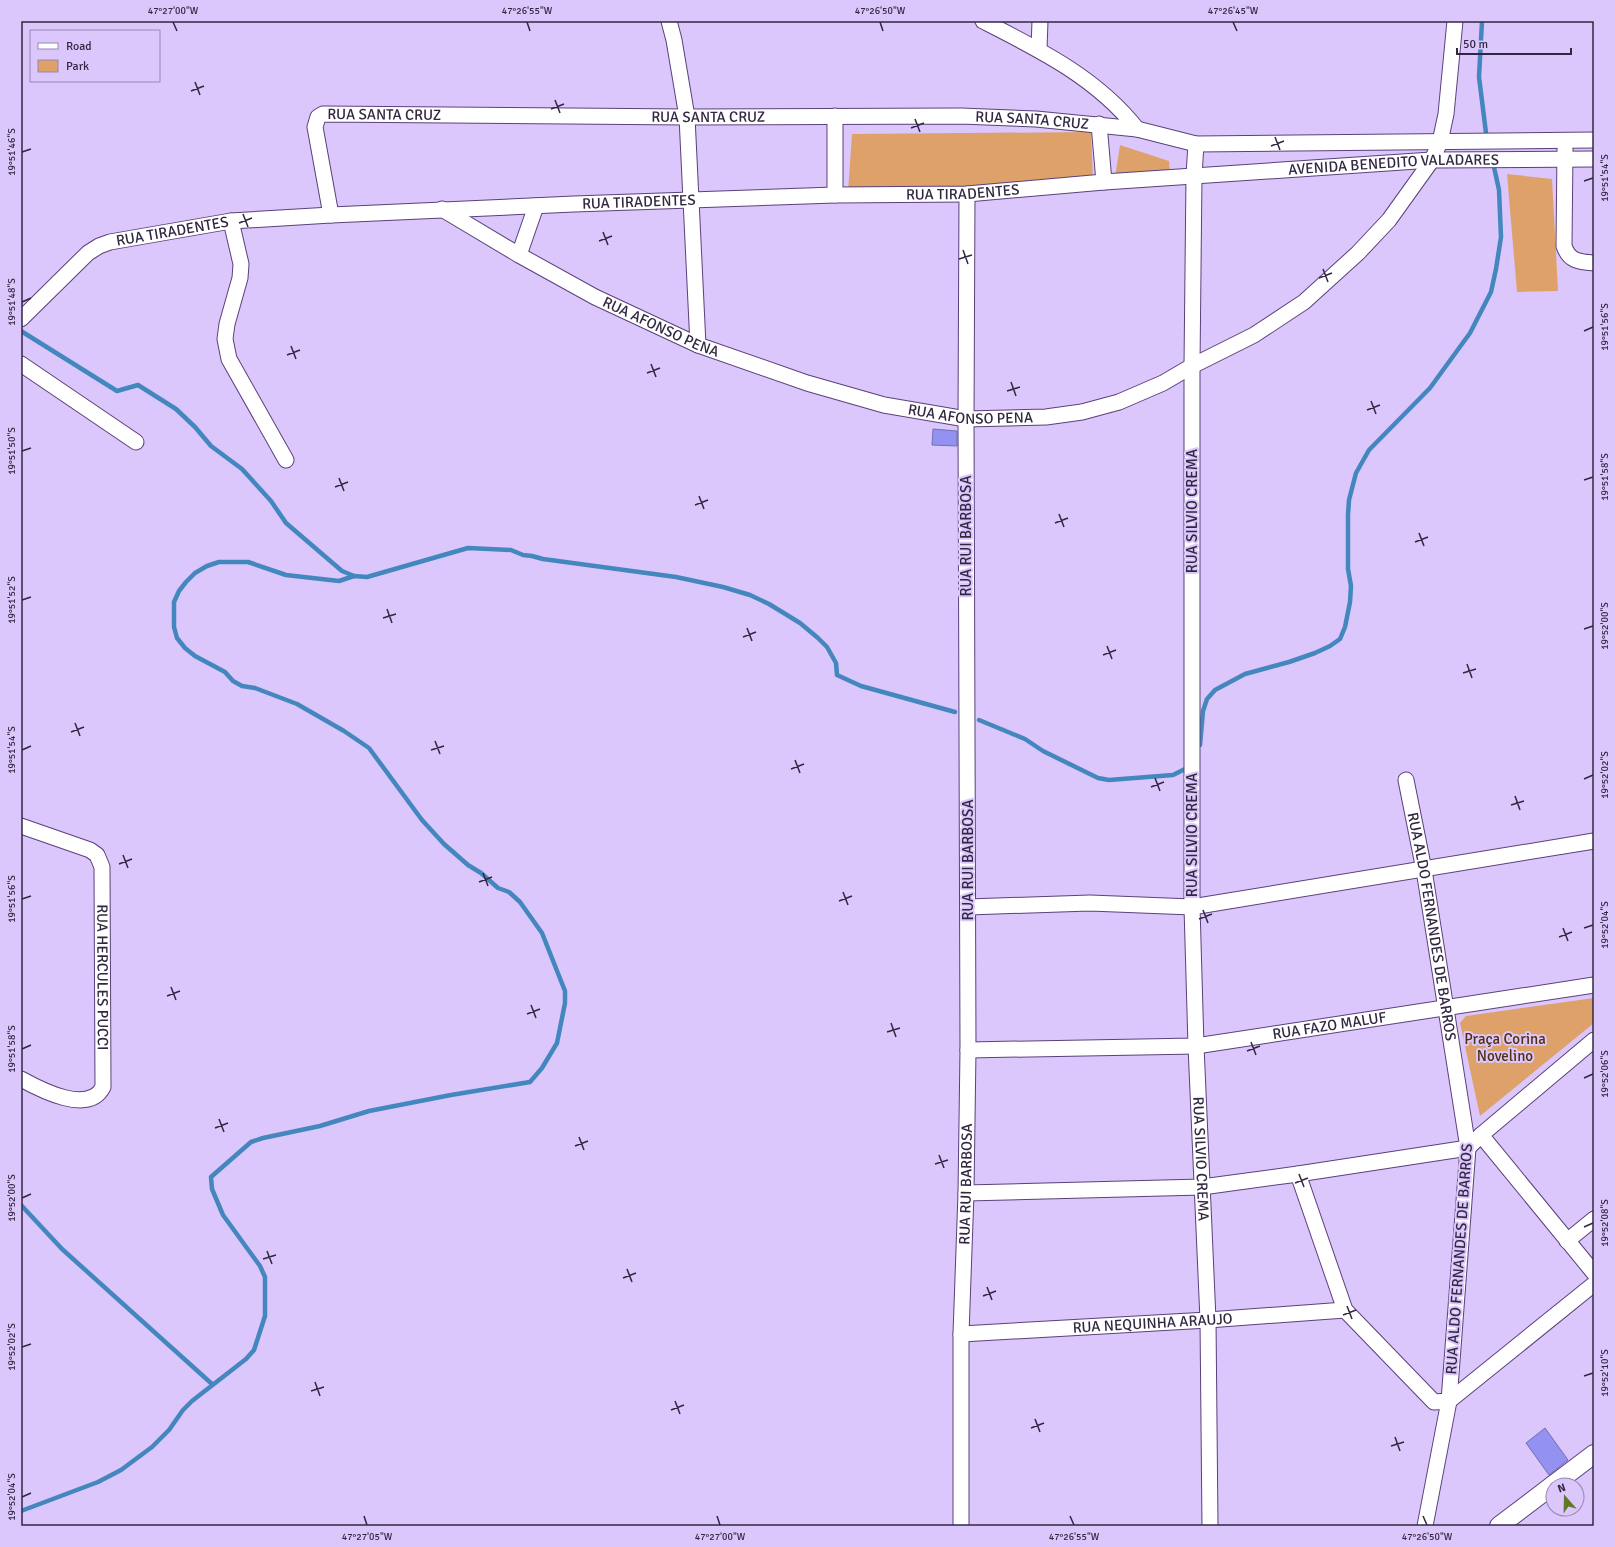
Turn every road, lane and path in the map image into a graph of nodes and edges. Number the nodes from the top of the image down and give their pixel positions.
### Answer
1 (669, 21) edge
2 (983, 21) edge
3 (1040, 21) edge
4 (1455, 21) edge
5 (1039, 49) junction
6 (835, 116) junction
7 (687, 117) junction
8 (1099, 124) junction
9 (1138, 129) junction
10 (1566, 140) junction
11 (1594, 140) edge
12 (1440, 142) junction
13 (1196, 144) junction
14 (1594, 159) edge
15 (1432, 160) junction
16 (1565, 160) junction
17 (1194, 176) junction
18 (1104, 182) junction
19 (967, 194) junction
20 (835, 195) junction
21 (690, 201) junction
22 (536, 206) junction
23 (442, 209) junction
24 (330, 215) junction
25 (231, 220) junction
26 (518, 255) junction
27 (1594, 263) edge
28 (21, 319) edge
29 (698, 345) junction
30 (21, 364) edge
31 (1192, 366) junction
32 (966, 419) junction
33 (136, 442) dead end
34 (286, 460) dead end
35 (1406, 780) dead end
36 (21, 826) edge
37 (1594, 841) edge
38 (1424, 870) junction
39 (968, 907) junction
40 (1192, 907) junction
41 (1594, 985) edge
42 (1447, 1007) junction
43 (1594, 1040) edge
44 (1196, 1046) junction
45 (968, 1050) junction
46 (21, 1079) edge
47 (1481, 1135) junction
48 (1468, 1148) junction
49 (1298, 1174) junction
50 (1202, 1187) junction
51 (966, 1192) junction
52 (1594, 1219) edge
53 (1567, 1241) junction
54 (1594, 1273) edge
55 (1594, 1284) edge
56 (1345, 1310) junction
57 (1208, 1320) junction
58 (961, 1334) junction
59 (1449, 1401) junction
60 (1594, 1454) edge
61 (1564, 1477) edge
62 (1545, 1491) edge
63 (961, 1526) edge
64 (1210, 1526) edge
65 (1425, 1526) edge
66 (1499, 1526) edge

1 - 7 street
2 - 5 street
3 - 5 street
4 - 12 street, RUA AFONSO PENA
5 - 9 street
6 - 7 street, RUA SANTA CRUZ
6 - 8 street, RUA SANTA CRUZ
6 - 20 street
7 - 21 street
7 - 24 street, RUA SANTA CRUZ
8 - 9 street, RUA SANTA CRUZ
8 - 18 street
9 - 13 street, RUA SANTA CRUZ
10 - 11 street, AVENIDA BENEDITO VALADARES
10 - 12 street, AVENIDA BENEDITO VALADARES
10 - 16 street
12 - 13 street, AVENIDA BENEDITO VALADARES
12 - 15 street, RUA AFONSO PENA
13 - 17 street, RUA SILVIO CREMA
14 - 16 street, AVENIDA BENEDITO VALADARES
15 - 16 street, AVENIDA BENEDITO VALADARES
15 - 17 street, AVENIDA BENEDITO VALADARES
15 - 31 street, RUA AFONSO PENA
16 - 27 street
17 - 18 street, RUA TIRADENTES
17 - 31 street, RUA SILVIO CREMA
18 - 19 street, RUA TIRADENTES
19 - 20 street, RUA TIRADENTES
19 - 32 street, RUA RUI BARBOSA
20 - 21 street, RUA TIRADENTES
21 - 22 street, RUA TIRADENTES
21 - 29 street
22 - 23 street, RUA TIRADENTES
22 - 26 street
23 - 24 street, RUA TIRADENTES
23 - 26 street, RUA AFONSO PENA
24 - 25 street, RUA TIRADENTES
25 - 28 street, RUA TIRADENTES
25 - 34 street
26 - 29 street, RUA AFONSO PENA
29 - 32 street, RUA AFONSO PENA
30 - 33 street
31 - 32 street, RUA AFONSO PENA
31 - 40 street, RUA SILVIO CREMA
32 - 39 street, RUA RUI BARBOSA
35 - 38 street, RUA ALDO FERNANDES DE BARROS
36 - 46 street, RUA HERCULES PUCCI
37 - 38 street
38 - 40 street
38 - 42 street, RUA ALDO FERNANDES DE BARROS
39 - 40 street
39 - 45 street, RUA RUI BARBOSA
40 - 44 street, RUA SILVIO CREMA
41 - 42 street, RUA FAZO MALUF
42 - 44 street, RUA FAZO MALUF
42 - 48 street, RUA ALDO FERNANDES DE BARROS
43 - 47 street
44 - 45 street, RUA FAZO MALUF
44 - 50 street, RUA SILVIO CREMA
45 - 51 street, RUA RUI BARBOSA
47 - 48 street
47 - 53 street
48 - 49 street
48 - 59 street, RUA ALDO FERNANDES DE BARROS
49 - 50 street
49 - 56 street
50 - 51 street
50 - 57 street, RUA SILVIO CREMA
51 - 58 street, RUA RUI BARBOSA
52 - 53 street
53 - 54 street
55 - 59 street
56 - 57 street, RUA NEQUINHA ARAUJO
56 - 59 street
57 - 58 street, RUA NEQUINHA ARAUJO
57 - 64 street, RUA SILVIO CREMA
58 - 63 street, RUA RUI BARBOSA
59 - 65 street, RUA ALDO FERNANDES DE BARROS
60 - 61 main road
62 - 66 main road

